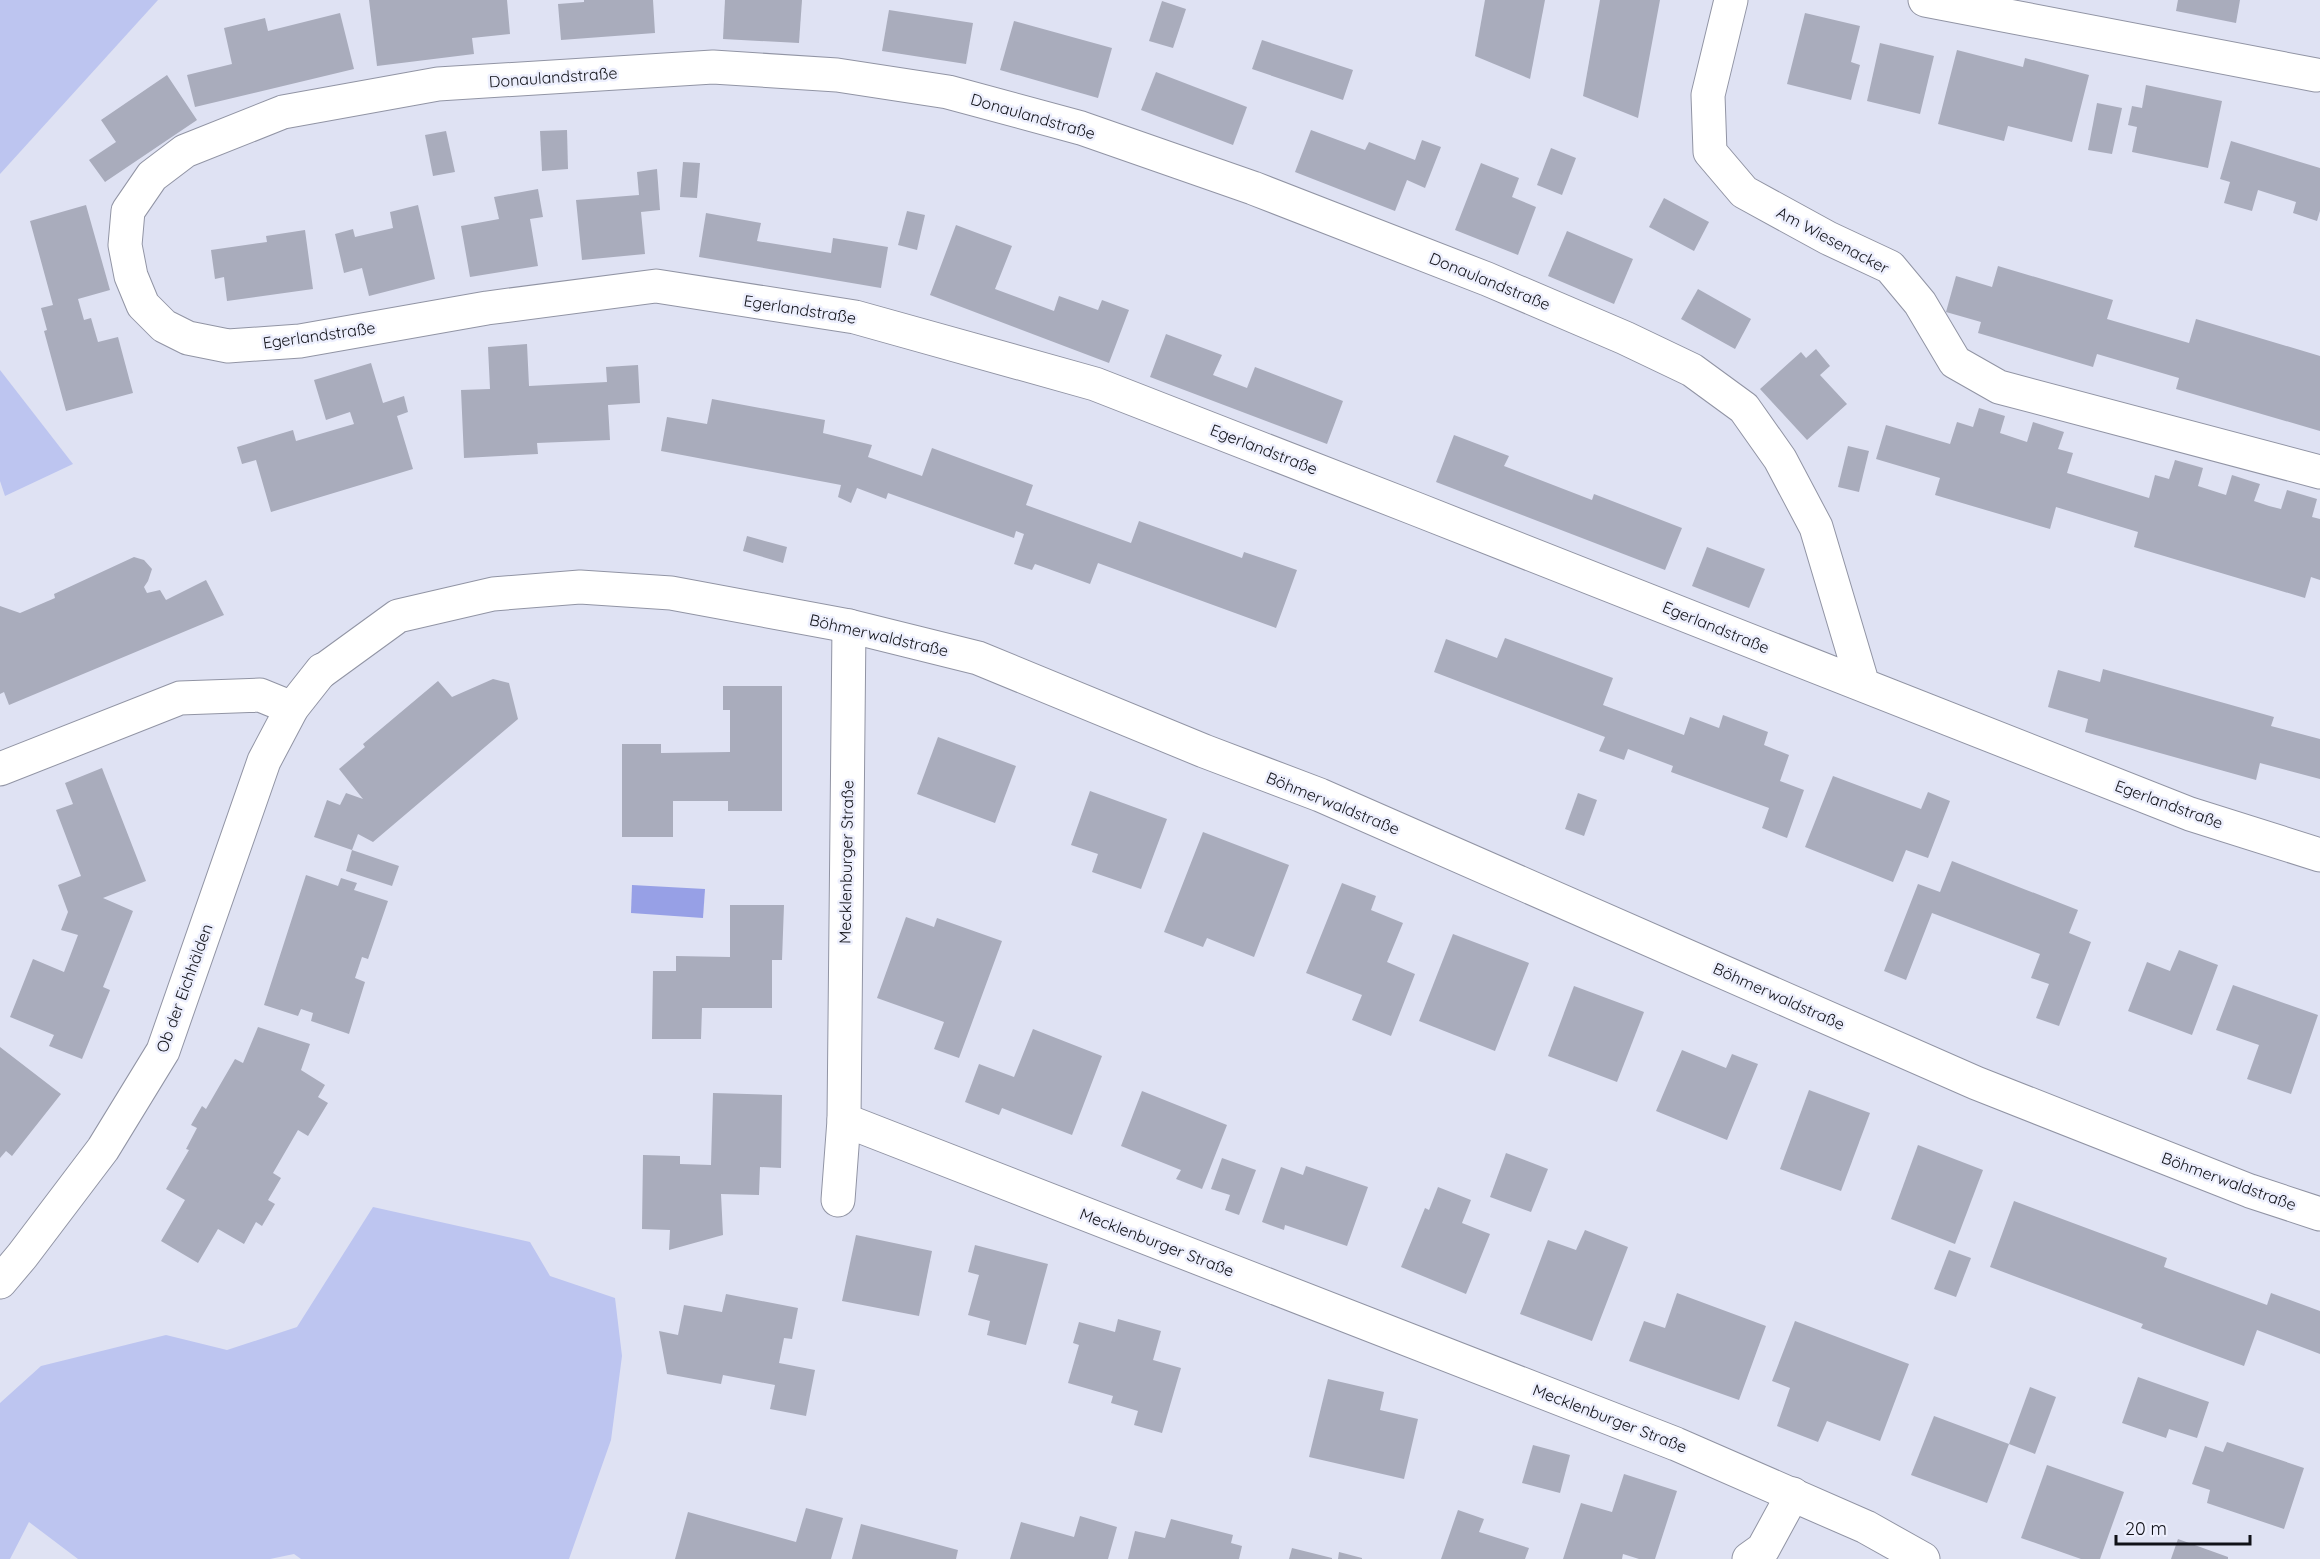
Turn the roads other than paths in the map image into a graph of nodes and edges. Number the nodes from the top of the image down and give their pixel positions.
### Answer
1 (1731, 0) edge
2 (1925, 0) edge
3 (2316, 75) dead end
4 (164, 326) joint
5 (2320, 472) edge
6 (849, 626) junction
7 (321, 671) joint
8 (1863, 684) junction
9 (292, 708) junction
10 (0, 769) edge
11 (2320, 855) edge
12 (844, 1120) junction
13 (838, 1200) dead end
14 (2320, 1214) edge
15 (0, 1281) edge
16 (1793, 1494) junction
17 (1749, 1559) edge
18 (1923, 1559) edge

1 - 5 street, Am Wiesenacker
2 - 3 street
4 - 8 street, Egerlandstraße
4 - 8 street, Donaulandstraße
6 - 7 street, Böhmerwaldstraße
6 - 12 street, Mecklenburger Straße
6 - 14 street, Böhmerwaldstraße
7 - 9 street, Ob der Eichhälden
8 - 11 street, Egerlandstraße
9 - 10 street
9 - 15 street, Ob der Eichhälden
12 - 13 street
12 - 16 street, Mecklenburger Straße
16 - 17 street
16 - 18 street, Mecklenburger Straße

